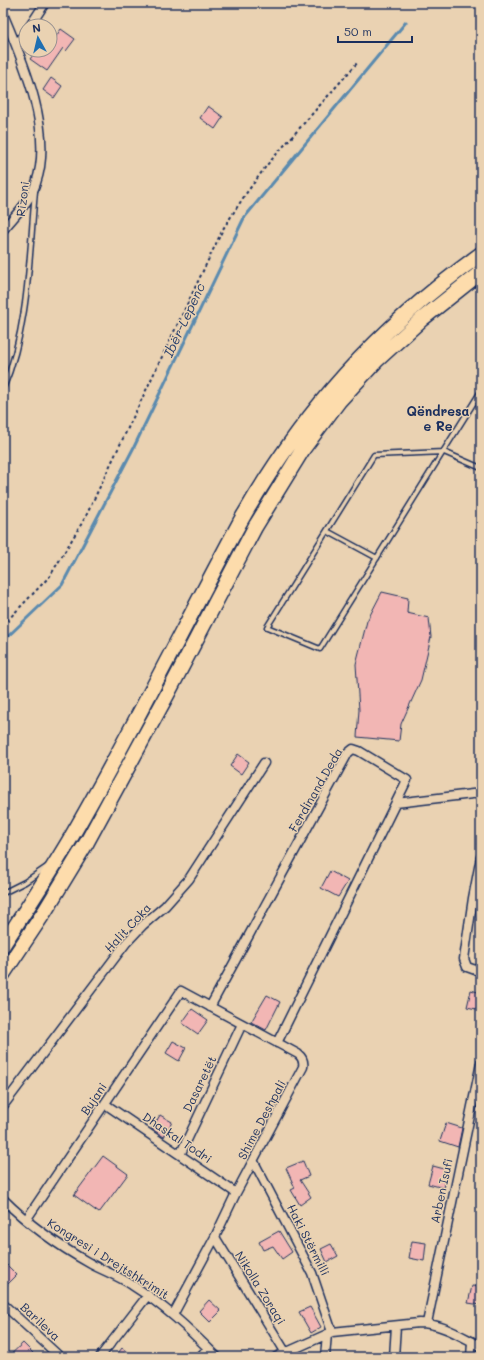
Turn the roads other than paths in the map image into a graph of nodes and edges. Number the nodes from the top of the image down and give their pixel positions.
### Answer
1 (45, 3) edge
2 (3, 14) edge
3 (35, 18) edge
4 (18, 42) edge
5 (16, 45) junction
6 (36, 184) junction
7 (3, 230) edge
8 (481, 254) edge
9 (481, 272) edge
10 (3, 389) edge
11 (481, 391) edge
12 (444, 452) junction
13 (481, 468) edge
14 (327, 531) junction
15 (377, 558) junction
16 (264, 763) dead end
17 (481, 793) edge
18 (396, 803) junction
19 (481, 857) edge
20 (57, 860) junction
21 (3, 893) edge
22 (3, 945) edge
23 (481, 972) edge
24 (3, 974) edge
25 (181, 991) joint
26 (210, 1007) junction
27 (242, 1024) junction
28 (277, 1043) junction
29 (481, 1064) edge
30 (105, 1104) junction
31 (3, 1106) edge
32 (180, 1155) junction
33 (254, 1162) junction
34 (236, 1193) junction
35 (3, 1199) edge
36 (26, 1220) junction
37 (215, 1237) junction
38 (148, 1295) junction
39 (3, 1304) edge
40 (174, 1314) junction
41 (427, 1323) junction
42 (396, 1326) junction
43 (330, 1333) junction
44 (472, 1342) junction
45 (481, 1346) edge
46 (208, 1348) junction
47 (286, 1353) junction
48 (60, 1357) edge
49 (100, 1357) edge
50 (200, 1357) edge
51 (217, 1357) edge
52 (276, 1357) edge
53 (325, 1357) edge
54 (394, 1357) edge
55 (471, 1357) edge

1 - 3 street
2 - 5 street, Rizoni
4 - 5 street
5 - 6 street, Rizoni
6 - 7 street
6 - 10 lane, Rizoni
8 - 20 highway
9 - 24 highway
11 - 12 lane
12 - 13 lane
12 - 14 lane
12 - 15 lane
14 - 15 lane
14 - 15 lane
16 - 31 street, Halit Coka
17 - 18 street
18 - 26 street, Ferdinand Deda
18 - 28 street, Ferdinand Deda
19 - 23 street
20 - 21 lane
20 - 22 highway
25 - 26 street, Shime Deshpali
25 - 30 street, Bujani
26 - 27 street, Shime Deshpali
27 - 28 street, Shime Deshpali
27 - 32 street, Dasaretët
28 - 33 street, Shime Deshpali
29 - 41 street, Arben Isufi
30 - 32 street, Dhaskal Todri
30 - 36 street, Bujani
32 - 34 street, Dhaskal Todri
33 - 34 street, Shime Deshpali
33 - 43 street, Haki Stërmilli
34 - 37 street, Shime Deshpali
35 - 36 street, Kongresi i Drejtshkrimit
36 - 38 street, Kongresi i Drejtshkrimit
37 - 40 street, Shime Deshpali
37 - 47 street, Nikolla Zoraqi
38 - 40 street, Kongresi i Drejtshkrimit
38 - 49 street
39 - 48 street, Barileva
40 - 46 street, Kongresi i Drejtshkrimit
41 - 42 street
41 - 44 street
42 - 43 street
42 - 54 street
43 - 47 street
43 - 53 street
44 - 45 street
44 - 55 street
46 - 50 street
46 - 51 street, Kongresi i Drejtshkrimit
47 - 52 street

